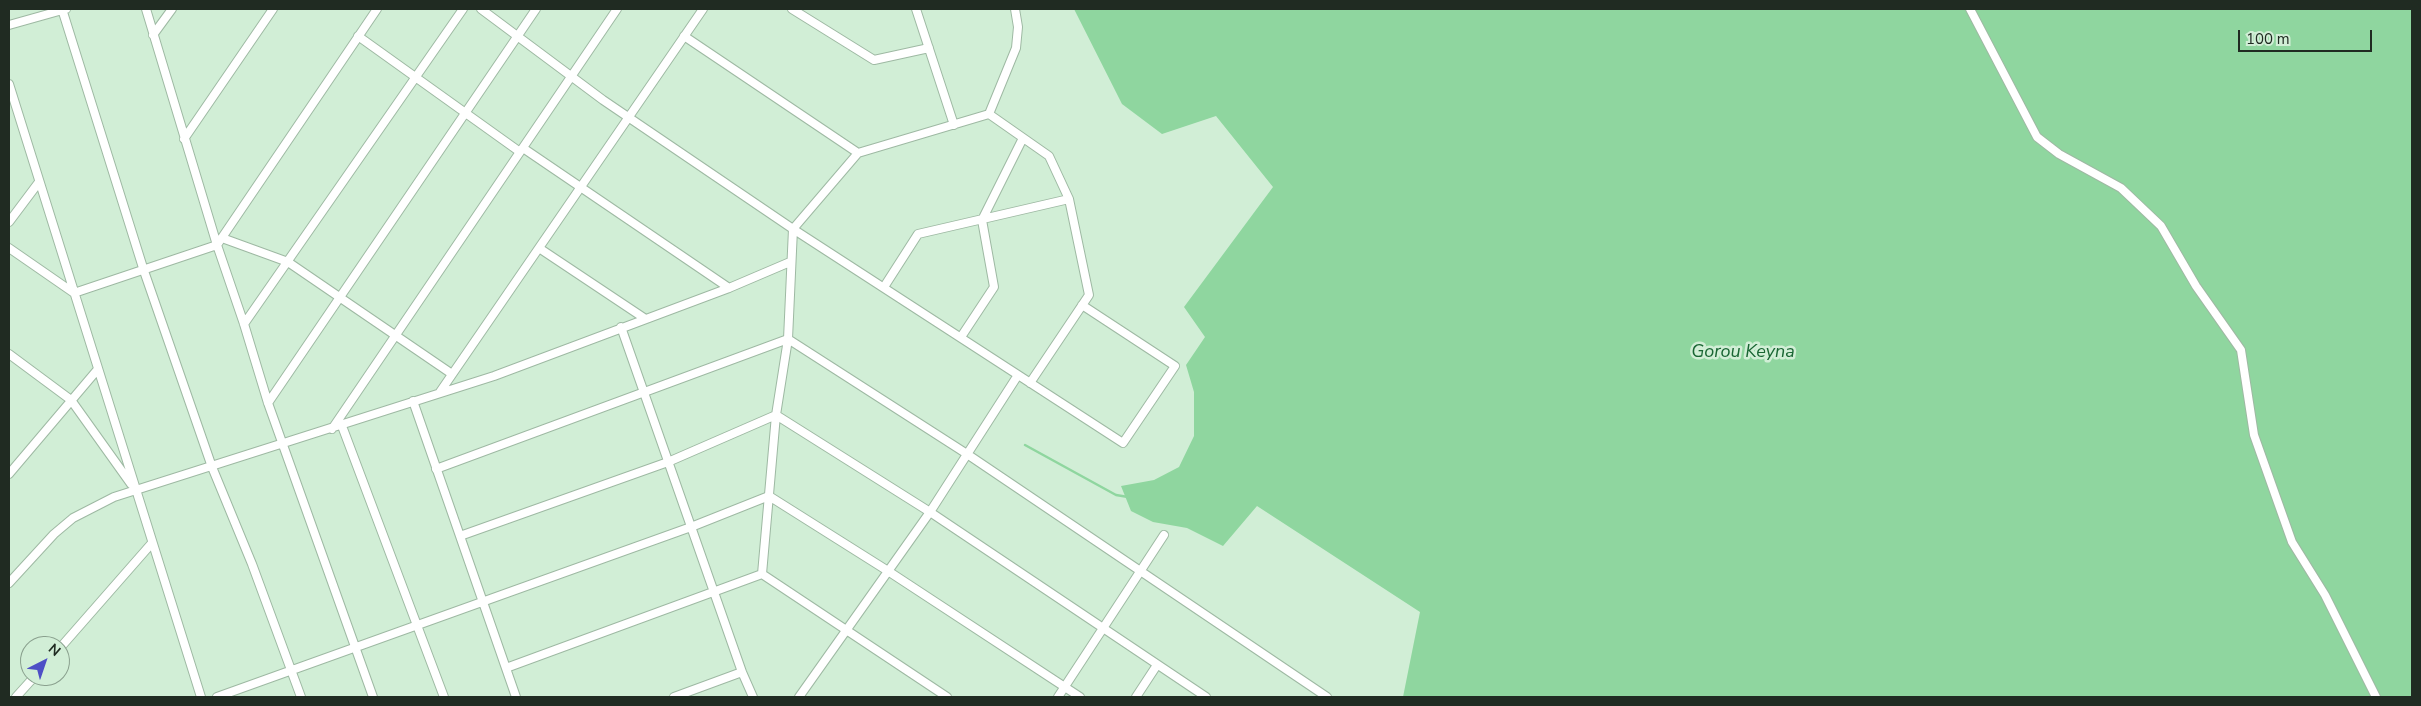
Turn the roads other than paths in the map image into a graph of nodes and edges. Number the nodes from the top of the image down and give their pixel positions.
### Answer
1 (63, 9) edge
2 (146, 9) edge
3 (172, 9) edge
4 (273, 9) edge
5 (377, 9) edge
6 (463, 9) edge
7 (481, 9) edge
8 (536, 9) edge
9 (617, 9) edge
10 (703, 9) edge
11 (792, 9) edge
12 (916, 9) edge
13 (1015, 9) edge
14 (1970, 9) edge
15 (9, 25) edge
16 (153, 35) junction
17 (358, 36) junction
18 (518, 36) junction
19 (684, 36) junction
20 (929, 48) junction
21 (571, 76) junction
22 (415, 78) junction
23 (9, 84) edge
24 (11, 103) edge
25 (465, 113) junction
26 (989, 114) junction
27 (629, 117) junction
28 (954, 125) junction
29 (1023, 138) junction
30 (184, 139) junction
31 (521, 150) junction
32 (858, 152) junction
33 (39, 182) junction
34 (581, 187) junction
35 (1069, 200) junction
36 (982, 220) junction
37 (9, 222) edge
38 (793, 229) junction
39 (222, 238) junction
40 (217, 245) junction
41 (9, 248) edge
42 (539, 248) junction
43 (288, 262) junction
44 (790, 262) junction
45 (144, 271) junction
46 (884, 286) junction
47 (729, 288) junction
48 (74, 293) junction
49 (340, 298) junction
50 (1082, 305) junction
51 (644, 318) junction
52 (244, 324) junction
53 (621, 327) junction
54 (395, 336) junction
55 (961, 337) junction
56 (788, 339) junction
57 (9, 354) edge
58 (98, 369) junction
59 (452, 374) junction
60 (1018, 375) junction
61 (1030, 383) junction
62 (643, 391) junction
63 (440, 392) junction
64 (71, 400) junction
65 (413, 401) junction
66 (268, 403) junction
67 (776, 415) junction
68 (342, 426) junction
69 (332, 429) junction
70 (282, 443) junction
71 (967, 454) junction
72 (668, 462) junction
73 (212, 467) junction
74 (436, 469) junction
75 (9, 474) edge
76 (136, 490) junction
77 (769, 496) junction
78 (930, 512) junction
79 (691, 527) junction
80 (1164, 535) dead end
81 (460, 536) junction
82 (152, 543) junction
83 (888, 571) junction
84 (1140, 571) junction
85 (762, 574) junction
86 (9, 583) edge
87 (714, 592) junction
88 (483, 602) junction
89 (418, 626) junction
90 (1103, 628) junction
91 (847, 631) junction
92 (70, 637) edge
93 (356, 649) junction
94 (1157, 665) junction
95 (506, 668) junction
96 (292, 671) junction
97 (742, 672) junction
98 (26, 686) edge
99 (1064, 687) junction
100 (16, 697) edge
101 (200, 697) edge
102 (217, 697) edge
103 (301, 697) edge
104 (373, 697) edge
105 (444, 697) edge
106 (516, 697) edge
107 (675, 697) edge
108 (753, 697) edge
109 (799, 697) edge
110 (947, 697) edge
111 (1058, 697) edge
112 (1080, 697) edge
113 (1136, 697) edge
114 (1206, 697) edge
115 (1327, 697) edge
116 (2377, 697) edge

1 - 15 street
1 - 45 street
2 - 16 street
3 - 16 street
4 - 30 street
5 - 17 street
6 - 22 street
7 - 18 street
8 - 18 street
9 - 21 street
10 - 19 street
11 - 20 street
12 - 20 street
13 - 26 street
14 - 116 street
16 - 30 street
17 - 22 street
17 - 39 street
18 - 21 street
18 - 25 street
19 - 27 street
19 - 32 street
20 - 28 street
21 - 27 street
21 - 31 street
22 - 25 street
22 - 43 street
23 - 24 street
24 - 33 street
25 - 31 street
25 - 49 street
26 - 28 street
26 - 29 street
27 - 34 street
27 - 38 street
28 - 32 street
29 - 35 street
29 - 36 street
30 - 40 street
31 - 34 street
31 - 54 street
32 - 38 street
33 - 37 street
33 - 48 street
34 - 42 street
34 - 47 street
35 - 36 street
35 - 50 street
36 - 46 street
36 - 55 street
38 - 44 street
38 - 46 street
39 - 40 street
39 - 43 street
40 - 45 street
40 - 52 street
41 - 48 street
42 - 51 street
42 - 59 street
43 - 49 street
43 - 52 street
44 - 47 street
44 - 56 street
45 - 48 street
45 - 73 street
46 - 55 street
47 - 51 street
48 - 58 street
49 - 54 street
49 - 66 street
50 - 61 street
50 - 61 street
51 - 53 street
52 - 66 street
53 - 62 street
53 - 63 street
54 - 59 street
54 - 69 street
55 - 60 street
56 - 62 street
56 - 67 street
56 - 71 street
57 - 64 street
58 - 64 street
58 - 76 street
59 - 63 street
60 - 61 street
60 - 71 street
62 - 72 street
62 - 74 street
63 - 65 street
64 - 75 street
64 - 76 street
65 - 68 street
65 - 74 street
66 - 70 street
67 - 72 street
67 - 77 street
67 - 78 street
68 - 69 street
68 - 89 street
69 - 70 street
70 - 73 street
70 - 93 street
71 - 78 street
71 - 84 street
72 - 79 street
72 - 81 street
73 - 76 street
73 - 96 street
74 - 81 street
76 - 82 street
76 - 86 street
77 - 79 street
77 - 83 street
77 - 85 street
78 - 83 street
78 - 90 street
79 - 87 street
79 - 88 street
80 - 84 street
81 - 88 street
82 - 92 street
82 - 101 street
83 - 91 street
83 - 99 street
84 - 90 street
84 - 115 street
85 - 87 street
85 - 91 street
87 - 95 street
87 - 97 street
88 - 89 street
88 - 95 street
89 - 93 street
89 - 105 street
90 - 94 street
90 - 99 street
91 - 109 street
91 - 110 street
93 - 96 street
93 - 104 street
94 - 113 street
94 - 114 street
95 - 106 street
96 - 102 street
96 - 103 street
97 - 107 street
97 - 108 street
98 - 100 street
99 - 111 street
99 - 112 street

